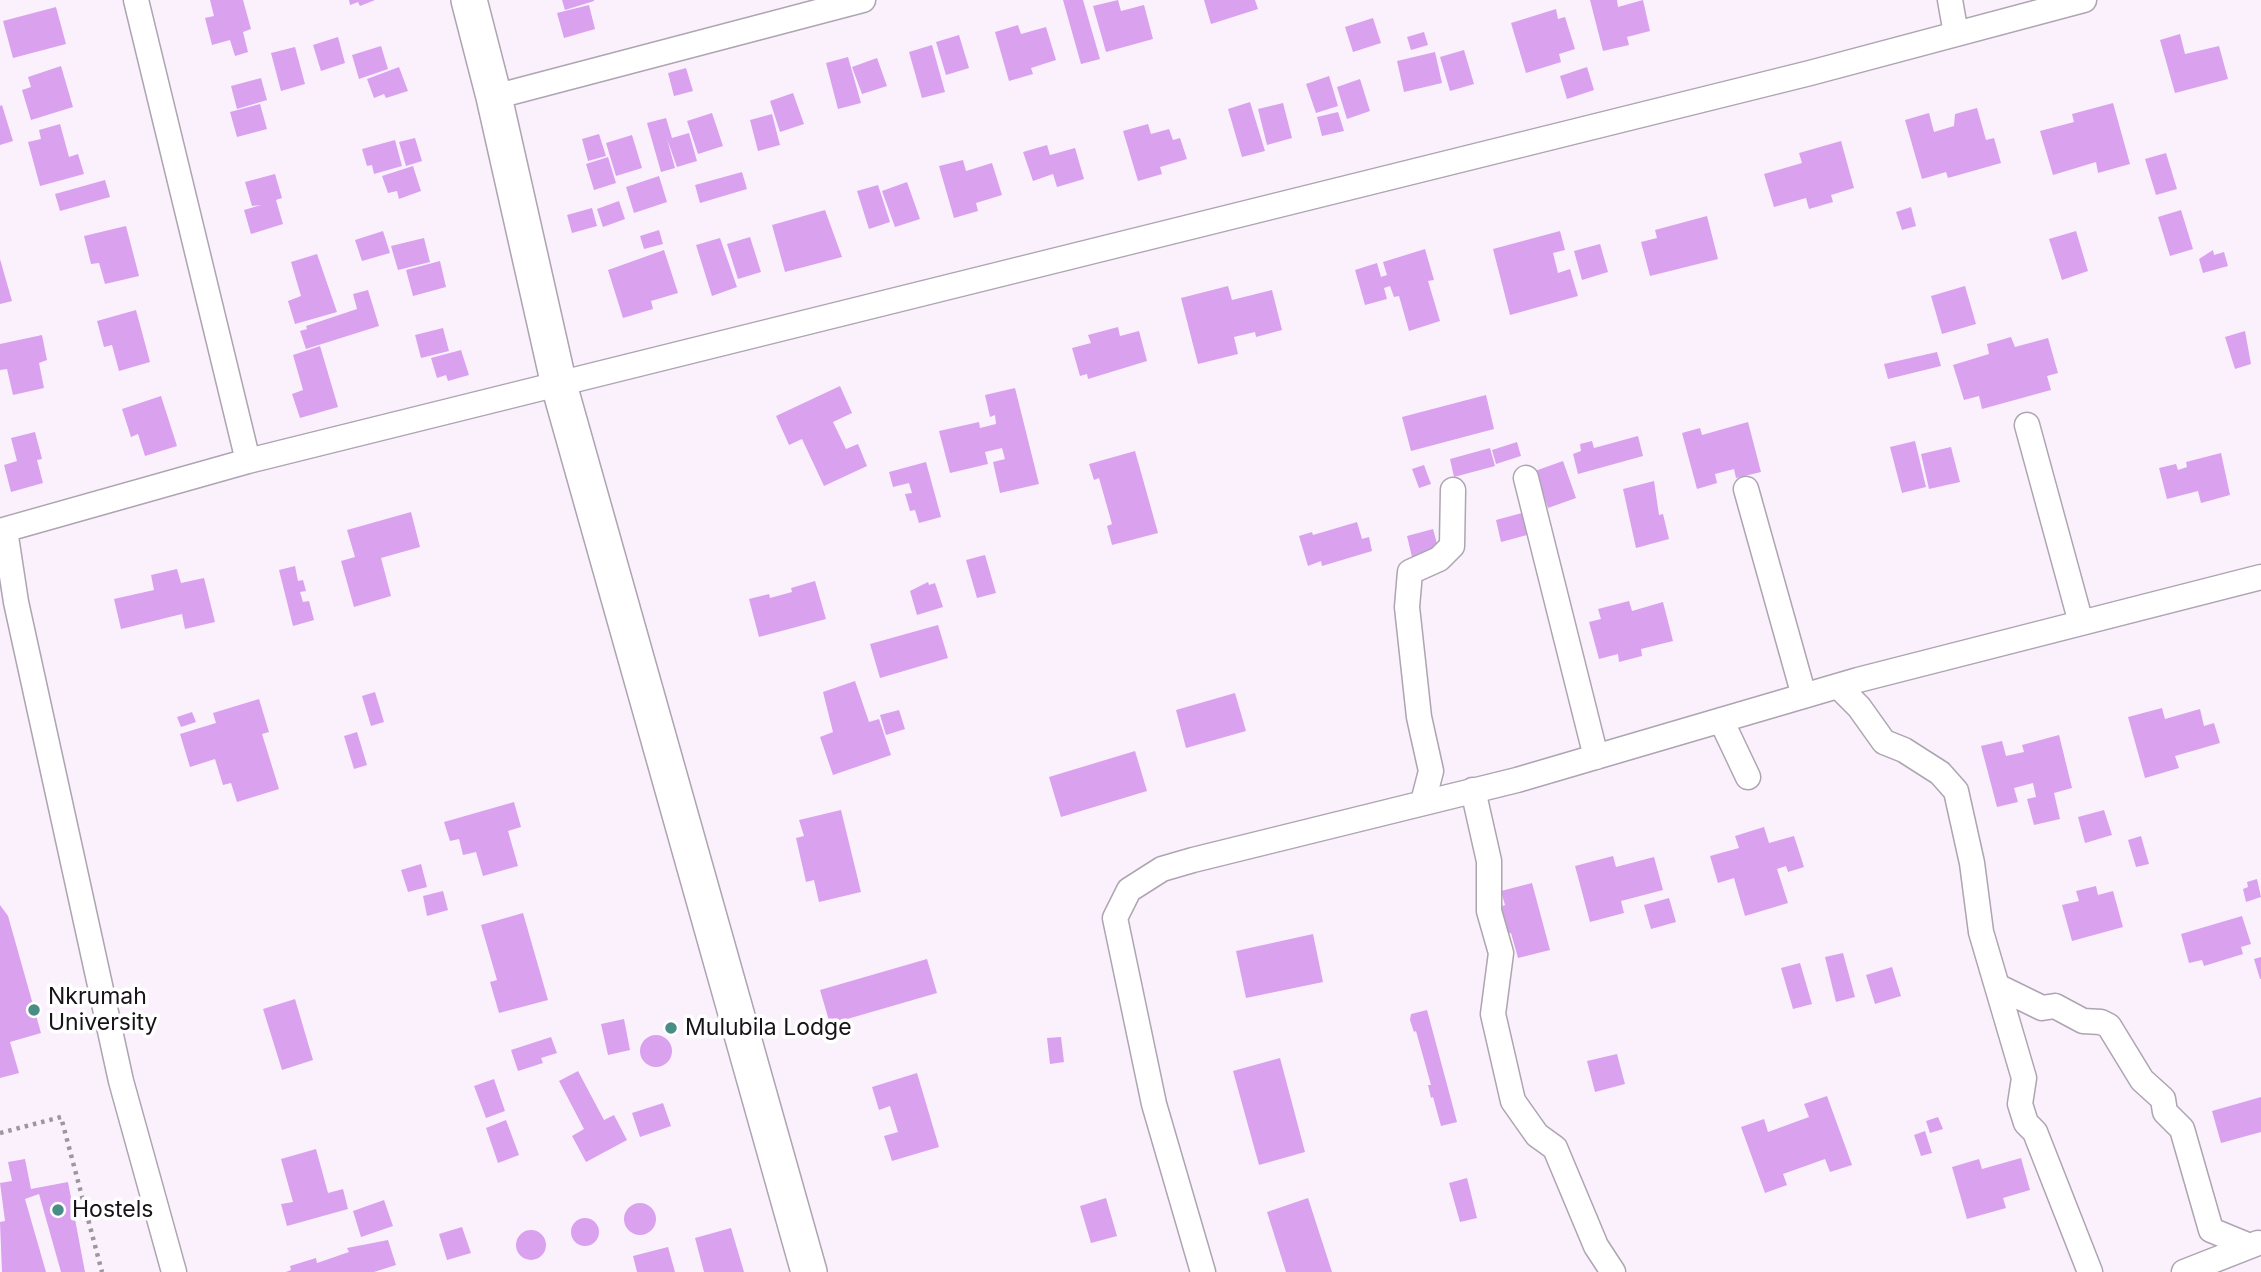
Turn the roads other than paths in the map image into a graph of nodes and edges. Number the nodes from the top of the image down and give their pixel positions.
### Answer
1 (136, 0) edge
2 (469, 0) edge
3 (863, 0) edge
4 (1950, 0) edge
5 (2084, 0) edge
6 (799, 8) edge
7 (1956, 34) junction
8 (494, 97) junction
9 (559, 385) junction
10 (2027, 425) dead end
11 (248, 461) junction
12 (1526, 478) dead end
13 (1746, 489) dead end
14 (1453, 491) dead end
15 (3, 530) edge
16 (2261, 577) edge
17 (2081, 623) junction
18 (1838, 686) junction
19 (1804, 696) junction
20 (1721, 720) junction
21 (1596, 757) junction
22 (1748, 777) dead end
23 (1473, 790) junction
24 (1423, 803) junction
25 (1997, 986) junction
26 (2256, 1244) edge
27 (174, 1272) edge
28 (809, 1272) edge
29 (1203, 1272) edge
30 (1613, 1272) edge
31 (2090, 1272) edge
32 (2184, 1272) edge

1 - 11 street
2 - 8 street
3 - 6 street
4 - 7 street
5 - 7 street
6 - 8 street
7 - 9 street
8 - 9 street
9 - 11 street
9 - 28 street
10 - 17 street
11 - 15 street
12 - 21 street
13 - 19 street
14 - 24 street
15 - 27 street
16 - 17 street
17 - 18 street
18 - 19 street
18 - 25 street
19 - 20 street
20 - 21 street
20 - 22 street
21 - 23 street
23 - 24 street
23 - 30 street
24 - 29 street
25 - 26 street
25 - 31 street
26 - 32 street

